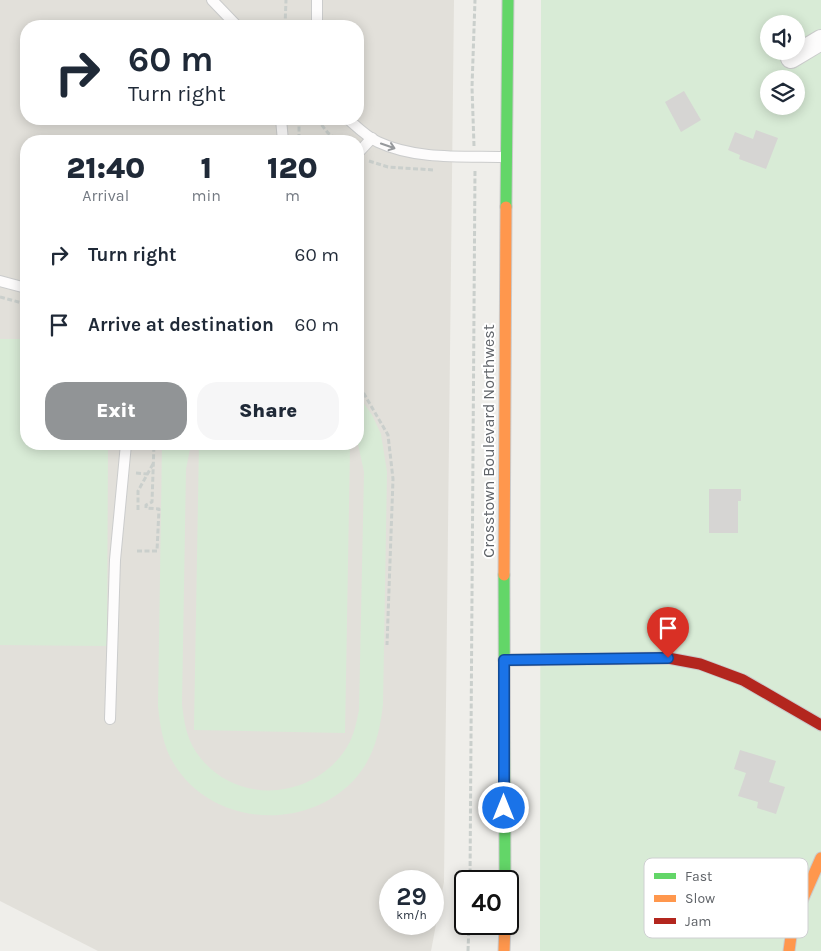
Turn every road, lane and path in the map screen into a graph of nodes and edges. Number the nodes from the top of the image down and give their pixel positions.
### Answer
1 (212, 0) edge
2 (286, 0) edge
3 (317, 0) edge
4 (475, 0) edge
5 (508, 0) edge
6 (231, 20) edge
7 (285, 20) edge
8 (317, 20) edge
9 (821, 40) edge
10 (805, 50) edge
11 (322, 125) edge
12 (356, 125) edge
13 (331, 135) edge
14 (372, 138) junction
15 (474, 143) dead end
16 (364, 147) edge
17 (506, 157) junction
18 (475, 174) dead end
19 (0, 281) edge
20 (20, 286) edge
21 (0, 297) edge
22 (20, 302) edge
23 (364, 394) edge
24 (125, 450) edge
25 (154, 450) edge
26 (154, 463) junction
27 (138, 510) dead end
28 (137, 551) dead end
29 (388, 645) dead end
30 (504, 660) junction
31 (110, 719) dead end
32 (821, 725) edge
33 (821, 858) edge
34 (470, 870) edge
35 (504, 870) edge
36 (808, 887) edge
37 (469, 935) edge
38 (505, 935) edge
39 (791, 938) edge
40 (468, 951) edge
41 (504, 951) edge
42 (789, 951) edge

1 - 6 lane
2 - 7 path
3 - 8 lane
4 - 15 path
5 - 17 street, Crosstown Boulevard Northwest
9 - 10 street
11 - 13 path
12 - 14 lane
14 - 16 lane
14 -> 17 lane
17 - 30 street, Crosstown Boulevard Northwest
18 - 34 path
19 - 20 lane
21 - 22 path
23 - 29 path
24 - 31 lane
25 - 26 path
26 - 27 path
26 - 28 path
30 - 32 street
30 - 35 street, Crosstown Boulevard Northwest
33 - 36 street
37 - 40 path
38 - 41 street
39 - 42 street

